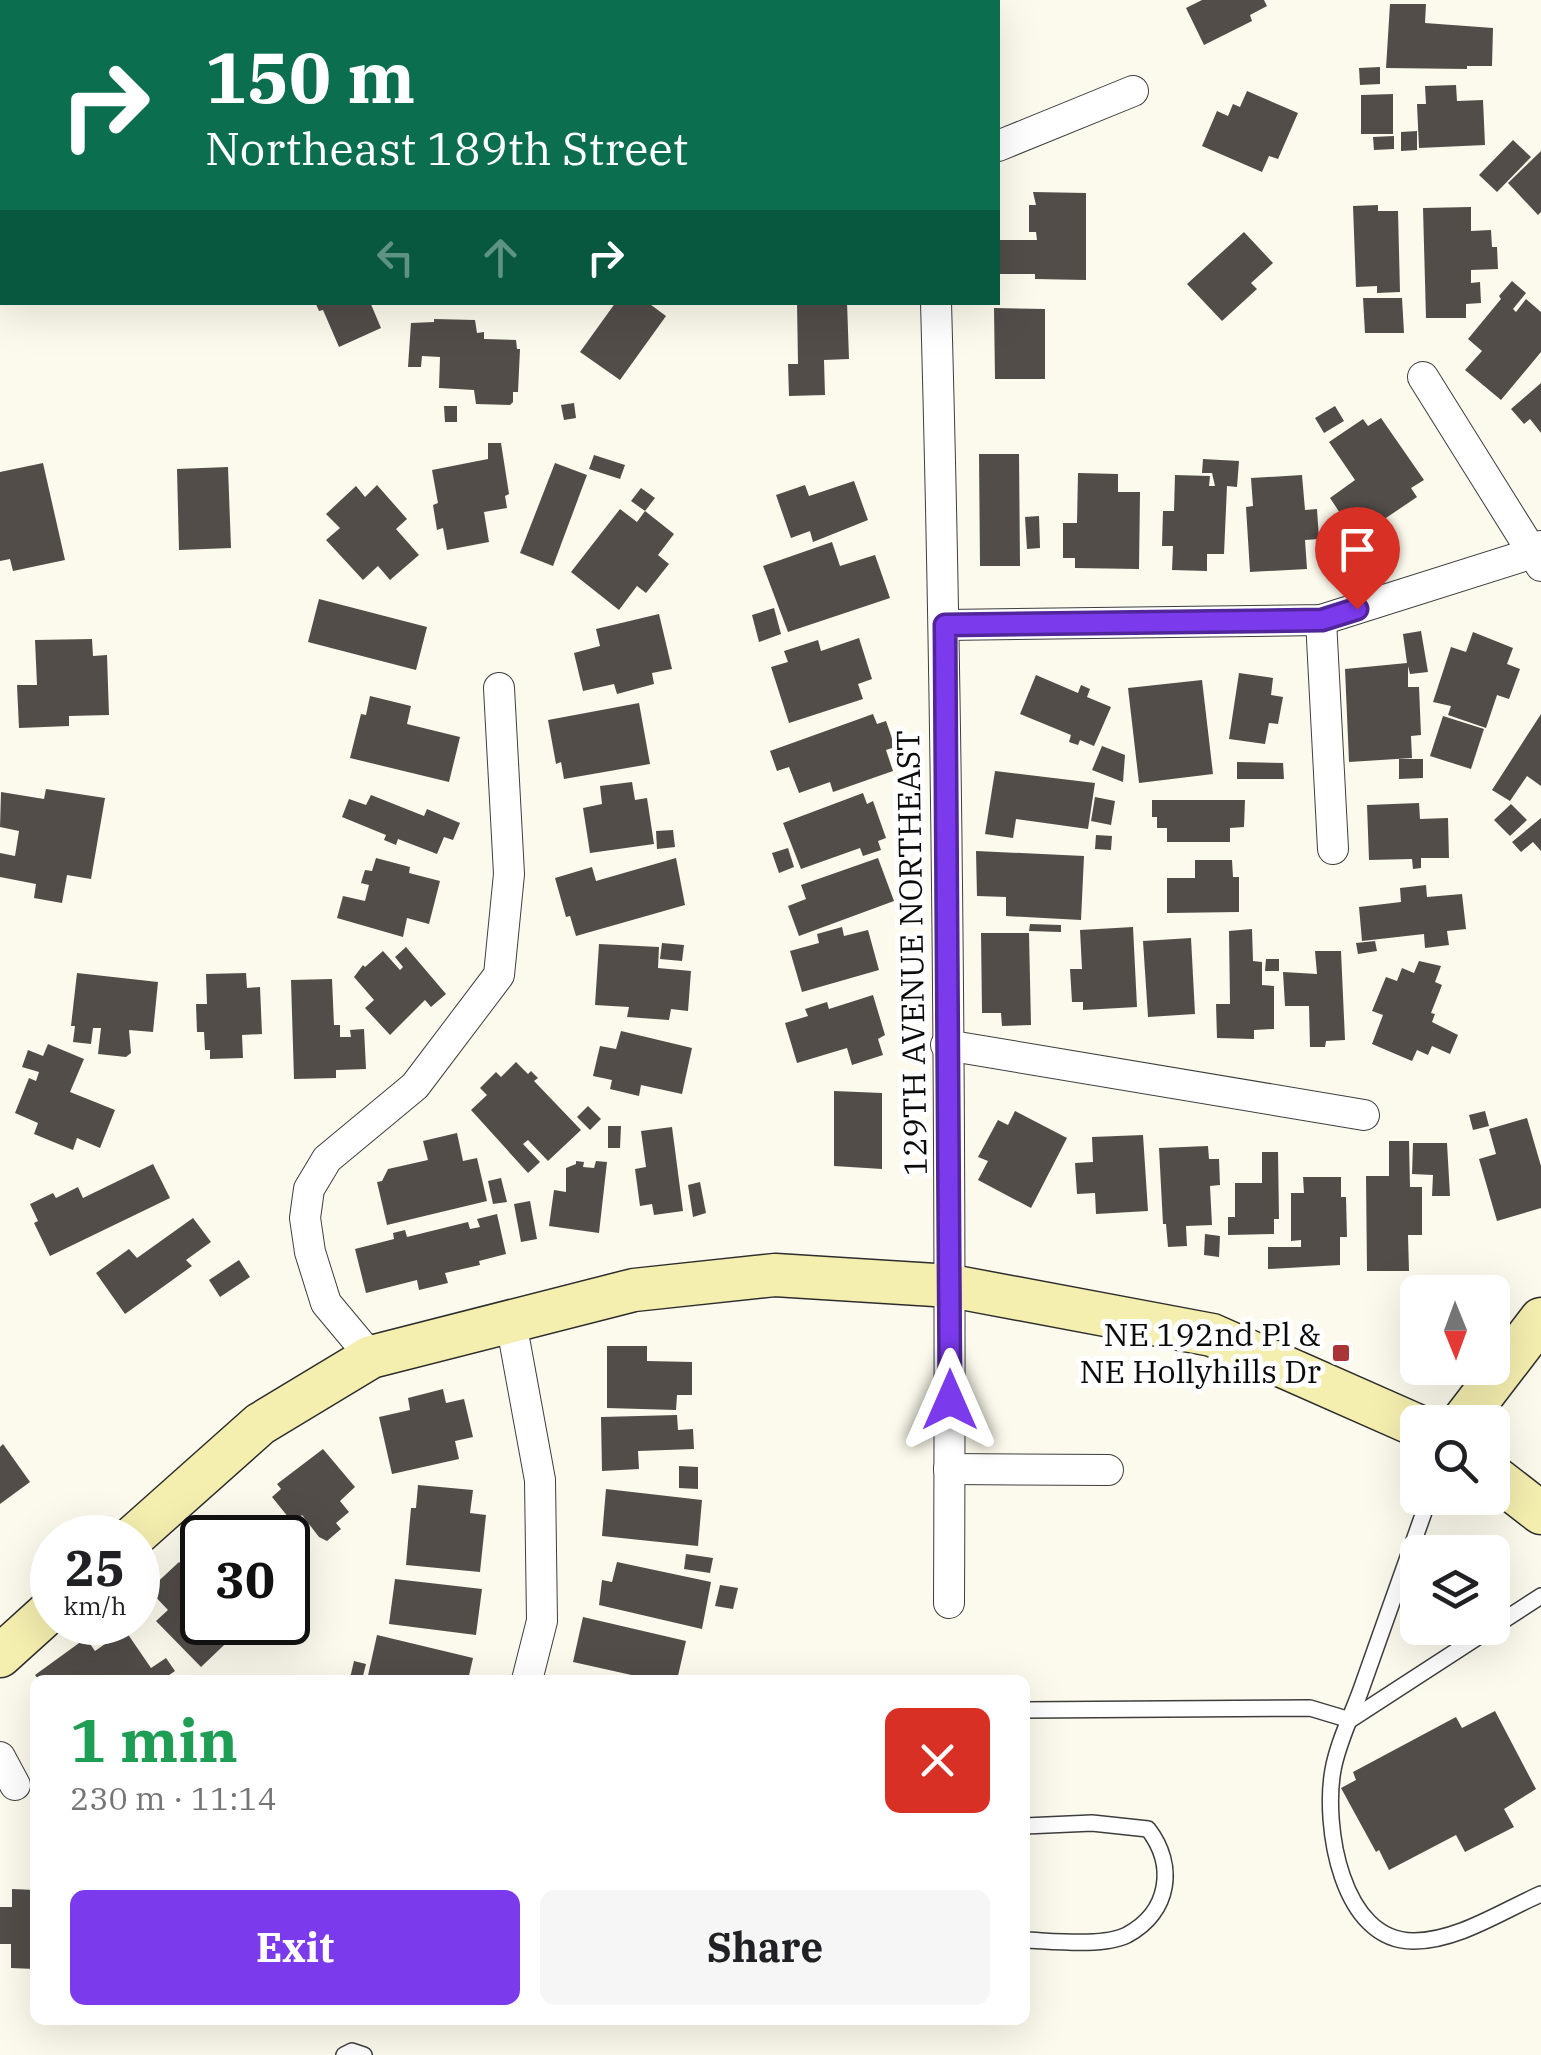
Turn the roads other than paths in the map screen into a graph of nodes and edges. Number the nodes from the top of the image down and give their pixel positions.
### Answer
1 (1133, 92) dead end
2 (1000, 145) edge
3 (936, 305) edge
4 (1422, 377) dead end
5 (1538, 555) edge
6 (1322, 620) junction
7 (945, 625) junction
8 (499, 688) dead end
9 (1333, 849) dead end
10 (946, 1045) junction
11 (1364, 1115) dead end
12 (952, 1286) junction
13 (1541, 1319) edge
14 (511, 1322) junction
15 (371, 1358) junction
16 (1475, 1405) edge
17 (1400, 1418) edge
18 (950, 1468) junction
19 (1108, 1470) dead end
20 (1510, 1489) edge
21 (1541, 1514) edge
22 (158, 1515) edge
23 (1423, 1515) edge
24 (1541, 1596) edge
25 (949, 1603) dead end
26 (30, 1629) edge
27 (0, 1656) edge
28 (529, 1675) edge
29 (1030, 1710) edge
30 (1350, 1720) junction
31 (0, 1757) edge
32 (14, 1784) dead end
33 (1030, 1826) edge
34 (1541, 1894) edge
35 (1030, 1940) edge
36 (344, 2055) edge
37 (364, 2055) edge

1 - 2 street
3 - 7 street, 129TH AVENUE NORTHEAST
4 - 5 street
5 - 6 street
6 - 7 street
6 - 9 street
7 - 10 street, 129TH AVENUE NORTHEAST
8 - 15 street
10 - 11 street
10 - 12 street, 129TH AVENUE NORTHEAST
12 - 14 main road
12 - 17 main road
12 - 18 street, 129TH AVENUE NORTHEAST
13 - 16 main road
14 - 15 main road
14 - 28 street
15 - 22 main road
18 - 19 street
18 - 25 street, 129TH AVENUE NORTHEAST
20 - 21 main road
23 - 30 lane
24 - 30 lane
26 - 27 main road
29 - 30 lane
30 - 34 lane
31 - 32 street
33 - 35 lane
36 - 37 lane

